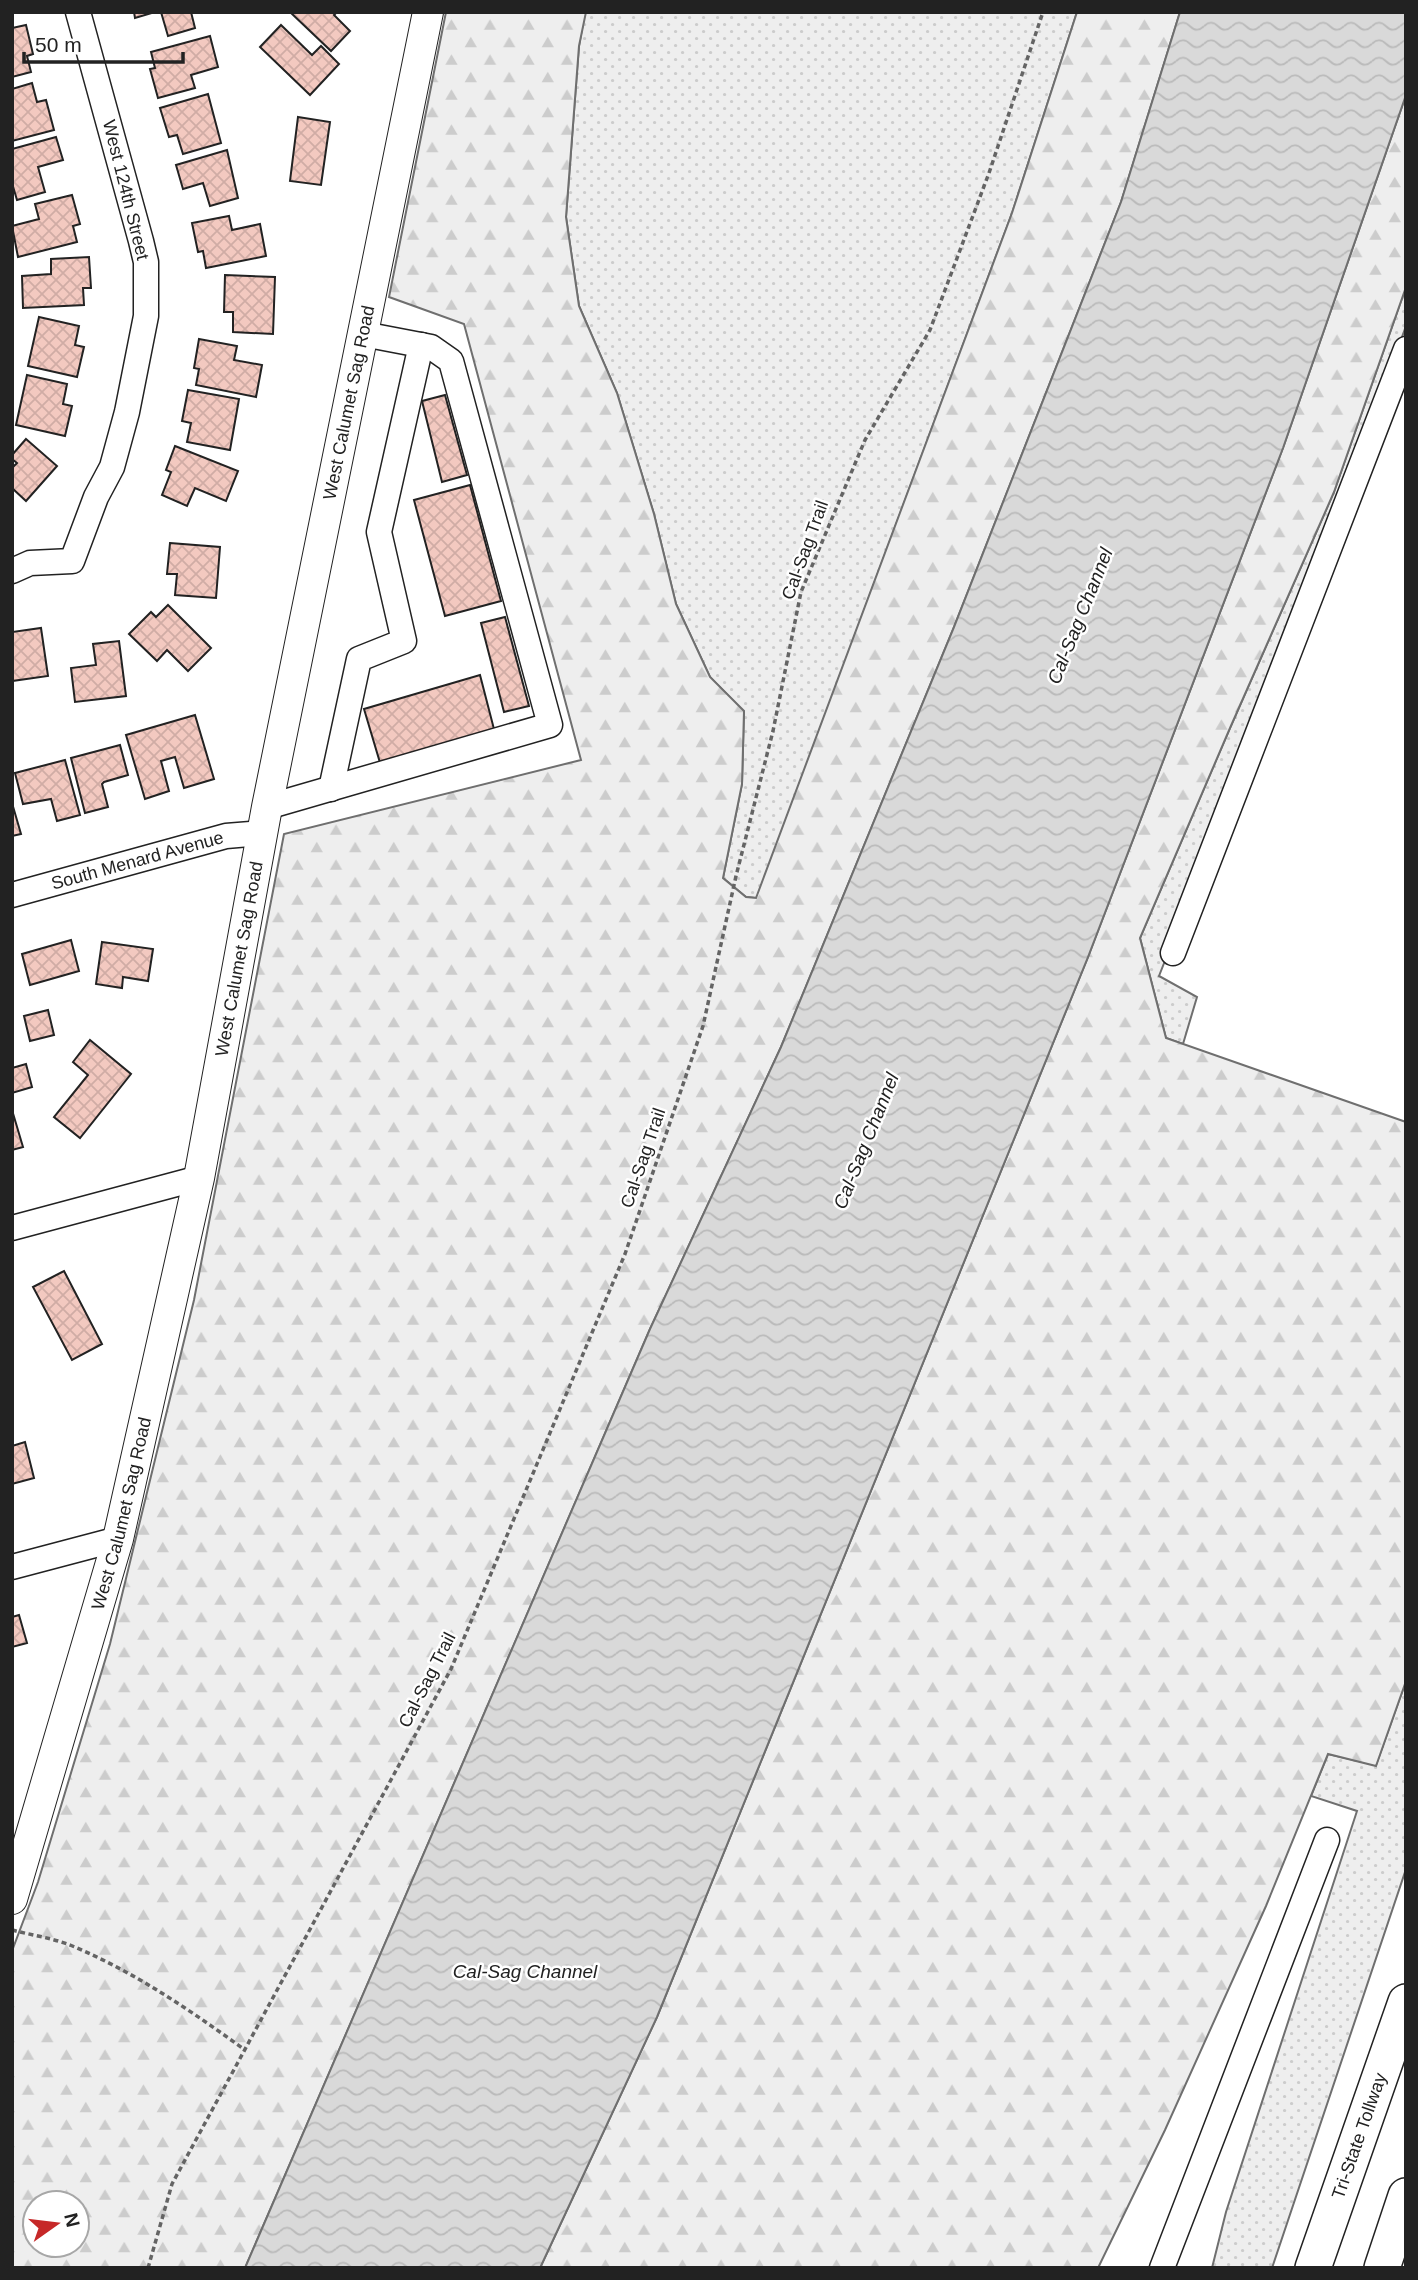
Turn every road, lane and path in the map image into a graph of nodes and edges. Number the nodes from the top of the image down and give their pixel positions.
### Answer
1 (78, 12) edge
2 (429, 12) edge
3 (1043, 12) edge
4 (363, 334) junction
5 (421, 345) junction
6 (1406, 349) edge
7 (12, 571) edge
8 (331, 789) junction
9 (265, 820) junction
10 (12, 895) edge
11 (1173, 953) dead end
12 (199, 1178) junction
13 (12, 1228) edge
14 (118, 1539) junction
15 (12, 1567) edge
16 (1327, 1840) dead end
17 (13, 1896) edge
18 (12, 1930) edge
19 (1406, 2002) edge
20 (245, 2050) junction
21 (1406, 2196) edge
22 (148, 2268) edge
23 (1162, 2268) edge
24 (1312, 2268) edge
25 (1382, 2268) edge

1 - 7 street, West 124th Street
2 - 4 main road, West Calumet Sag Road
3 - 20 path, Cal-Sag Trail
4 - 5 street
4 - 9 main road, West Calumet Sag Road
5 - 8 street
5 - 8 street, South Menard Avenue
6 - 11 street
8 - 9 street, South Menard Avenue
9 - 10 street, South Menard Avenue
9 - 12 main road, West Calumet Sag Road
12 - 13 street
12 - 14 main road, West Calumet Sag Road
14 - 15 street
14 - 17 main road, West Calumet Sag Road
16 - 23 street
18 - 20 path
19 - 24 highway, Tri-State Tollway
20 - 22 path, Cal-Sag Trail
21 - 25 highway

